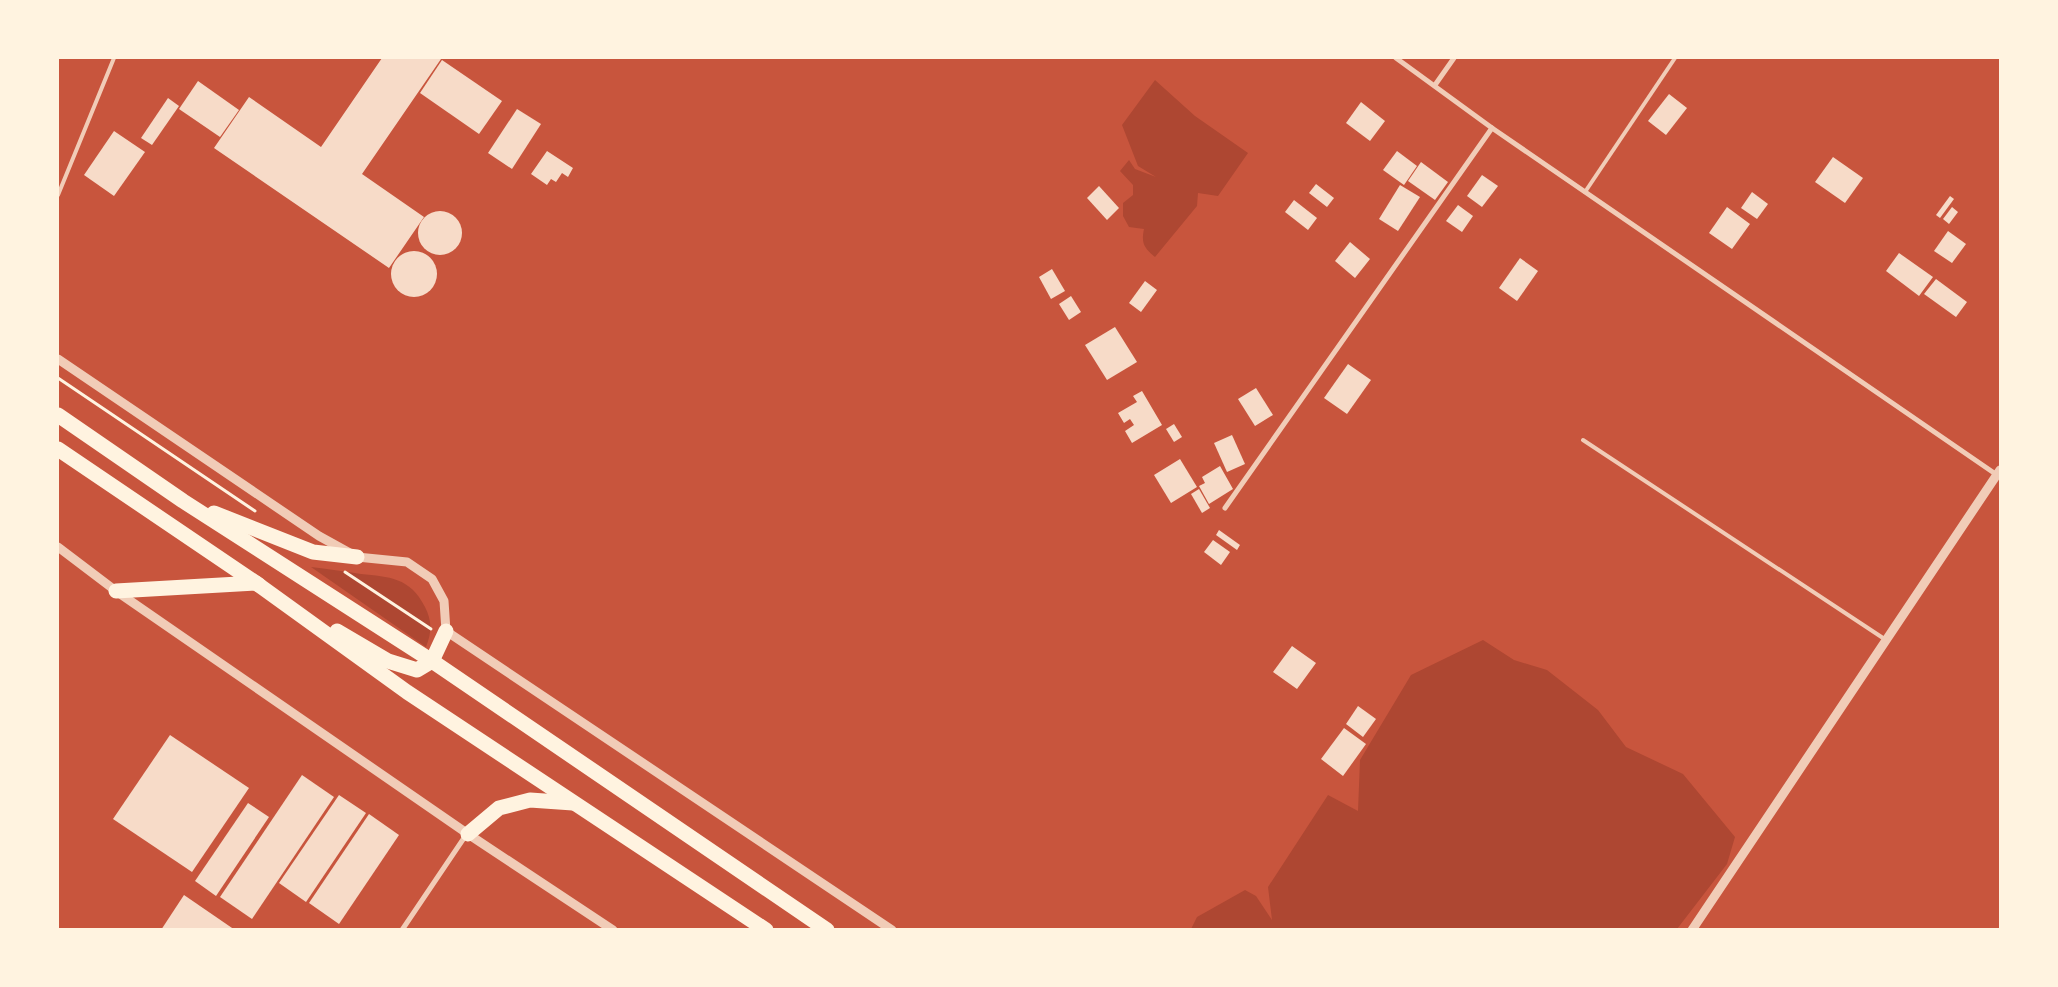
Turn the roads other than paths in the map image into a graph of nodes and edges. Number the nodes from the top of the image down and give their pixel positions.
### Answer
1 (114, 58) edge
2 (1396, 58) edge
3 (1454, 58) edge
4 (1675, 58) edge
5 (1435, 85) junction
6 (1492, 128) junction
7 (1584, 192) junction
8 (58, 195) edge
9 (58, 358) edge
10 (58, 415) edge
11 (1583, 440) dead end
12 (58, 449) edge
13 (1999, 472) edge
14 (183, 501) junction
15 (1225, 508) dead end
16 (58, 547) edge
17 (357, 556) junction
18 (256, 584) junction
19 (116, 591) junction
20 (446, 631) junction
21 (1886, 641) junction
22 (432, 661) junction
23 (575, 803) junction
24 (468, 834) junction
25 (402, 930) edge
26 (613, 930) edge
27 (766, 930) edge
28 (827, 930) edge
29 (892, 930) edge
30 (1692, 930) edge

1 - 8 lane
2 - 5 street
3 - 5 street
4 - 7 lane
5 - 6 street
6 - 7 street
6 - 15 street
7 - 13 street
9 - 17 street
10 - 14 highway
11 - 21 lane
12 - 18 highway
13 - 21 street
14 - 17 highway
14 - 22 highway
16 - 19 street
17 - 20 street
18 - 19 highway
18 - 22 highway
18 - 23 highway
19 - 24 street
20 - 22 highway
20 - 29 street
21 - 30 street
22 - 28 highway
23 - 24 highway
23 - 27 highway
24 - 25 street
24 - 26 street

